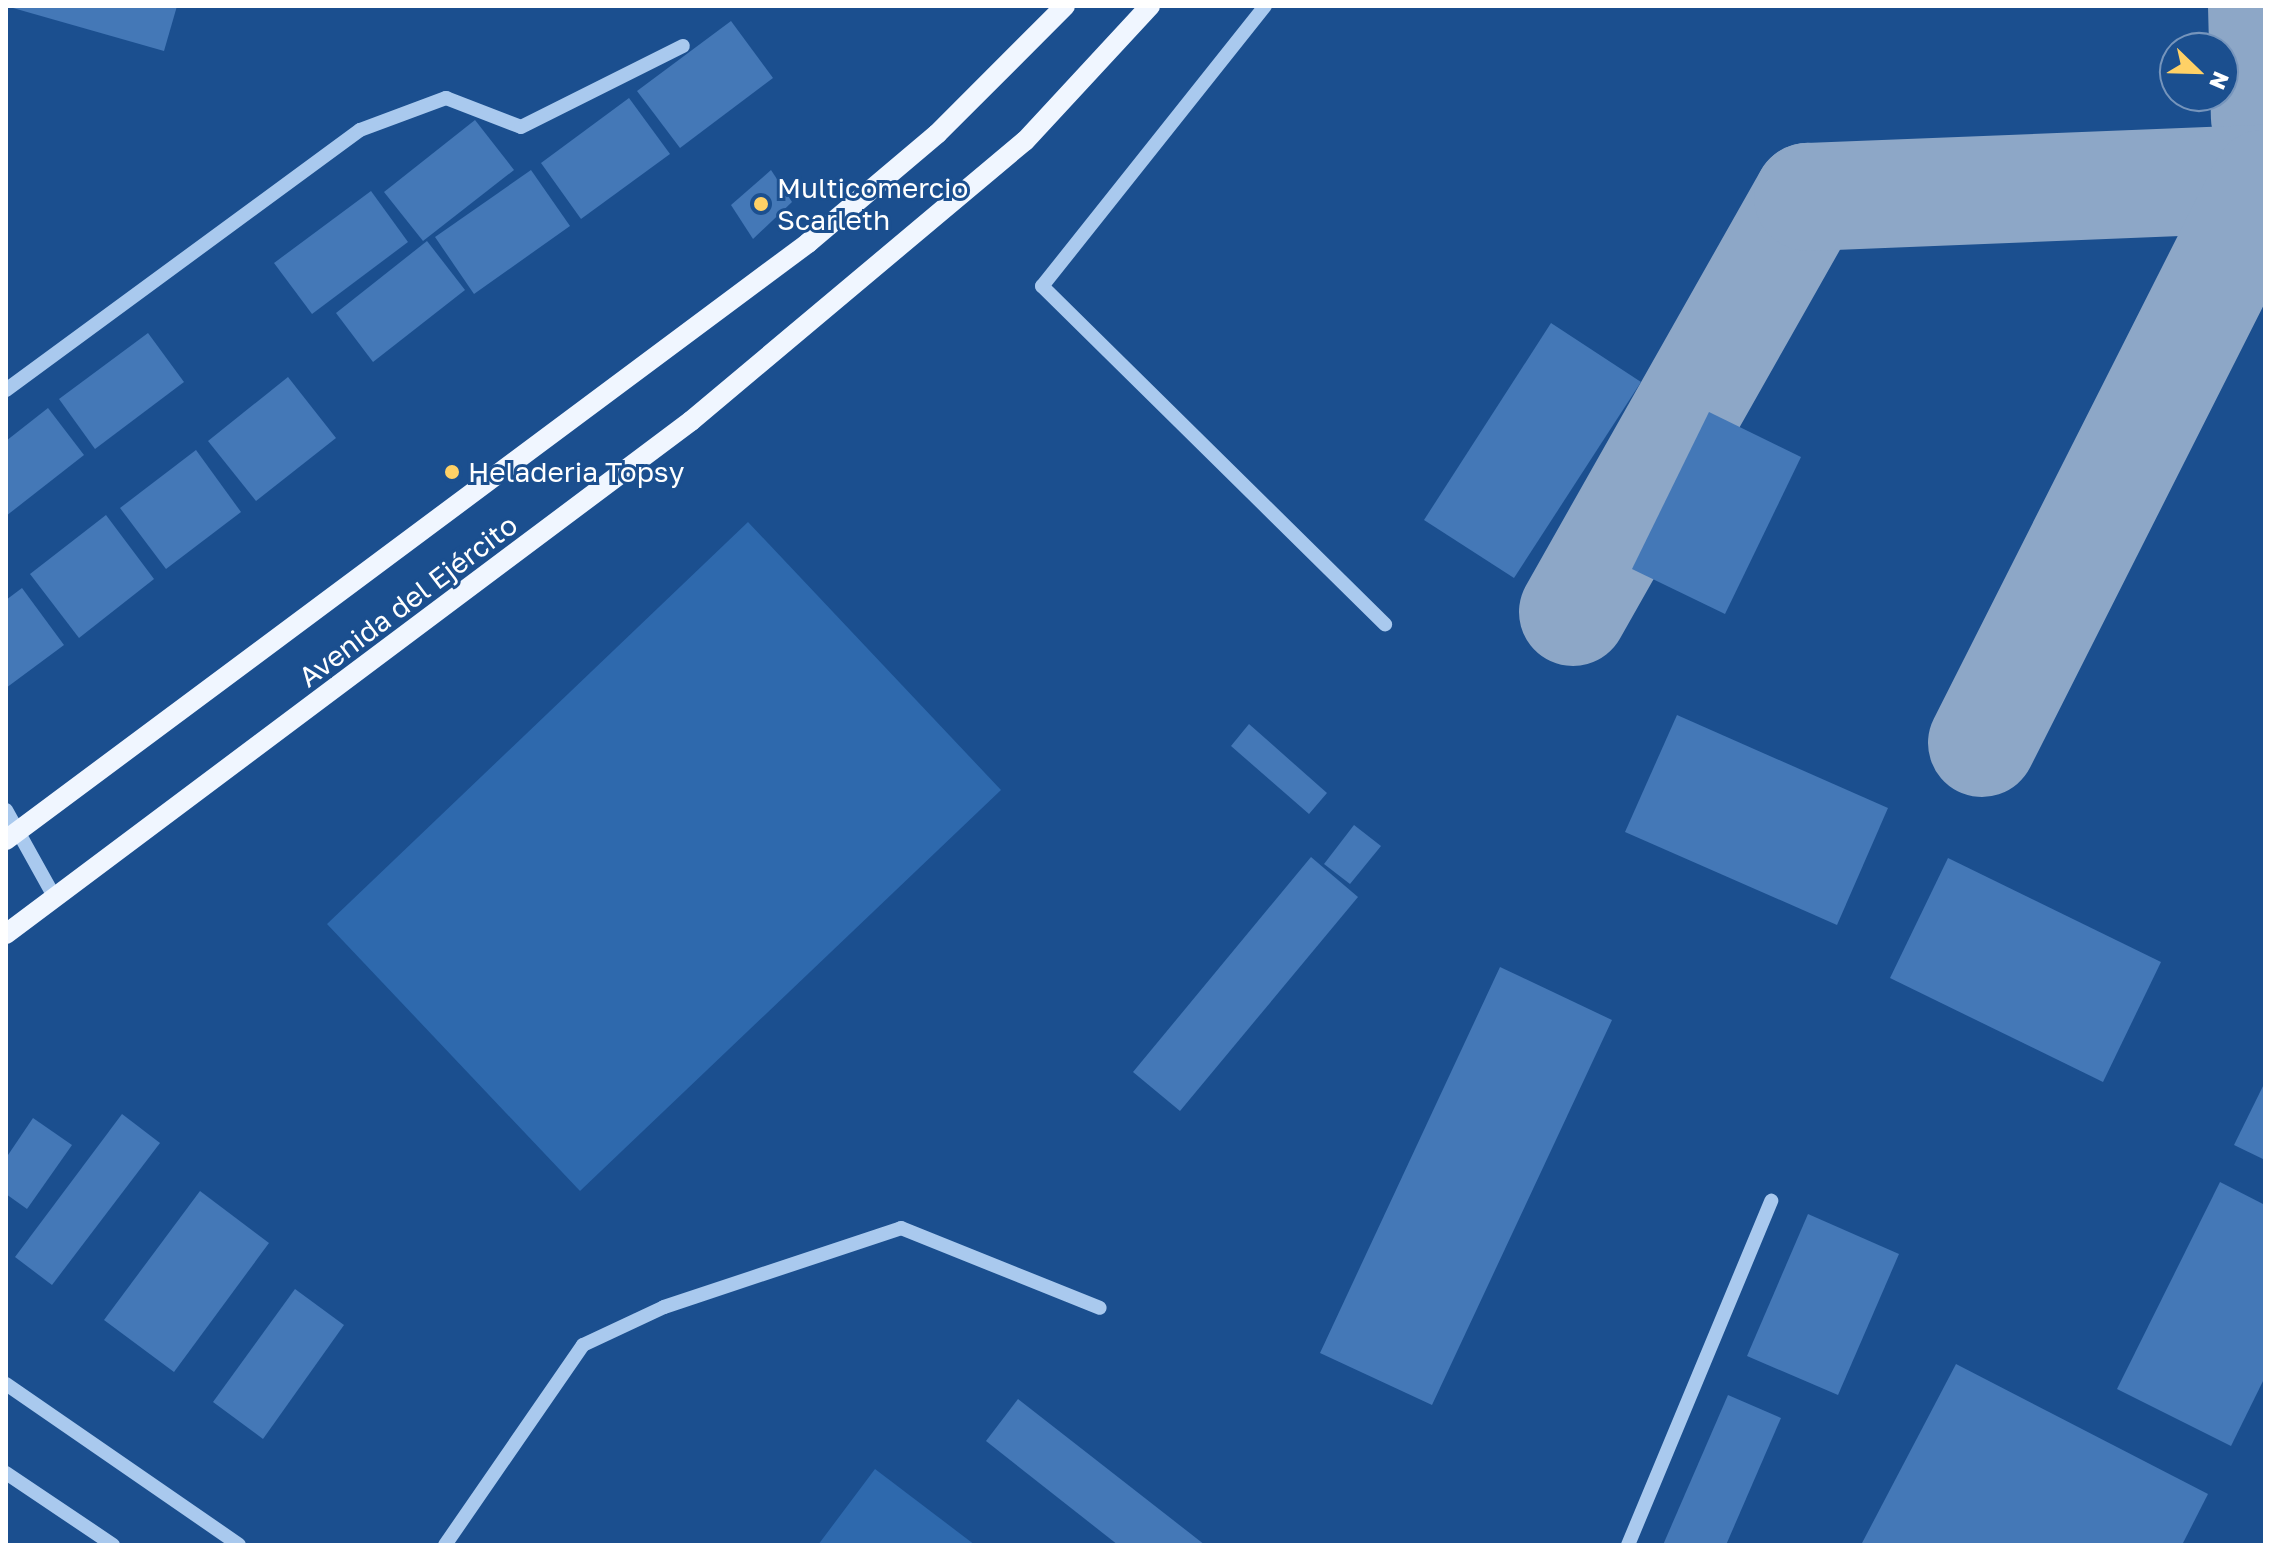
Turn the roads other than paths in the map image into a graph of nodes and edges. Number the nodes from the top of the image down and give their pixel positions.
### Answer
1 (1065, 6) edge
2 (1150, 6) edge
3 (1265, 6) edge
4 (683, 46) dead end
5 (6, 390) edge
6 (1385, 624) dead end
7 (6, 810) edge
8 (13, 834) edge
9 (55, 898) junction
10 (6, 934) edge
11 (1771, 1201) dead end
12 (1100, 1308) dead end
13 (6, 1384) edge
14 (6, 1473) edge
15 (113, 1545) edge
16 (239, 1545) edge
17 (445, 1545) edge
18 (1628, 1545) edge

1 - 8 main road, Avenida del Ejército
2 - 9 main road, Avenida del Ejército
3 - 6 street
4 - 5 street
7 - 8 street
8 - 9 street
9 - 10 main road, Avenida del Ejército
11 - 18 street
12 - 17 street
13 - 16 street
14 - 15 street

